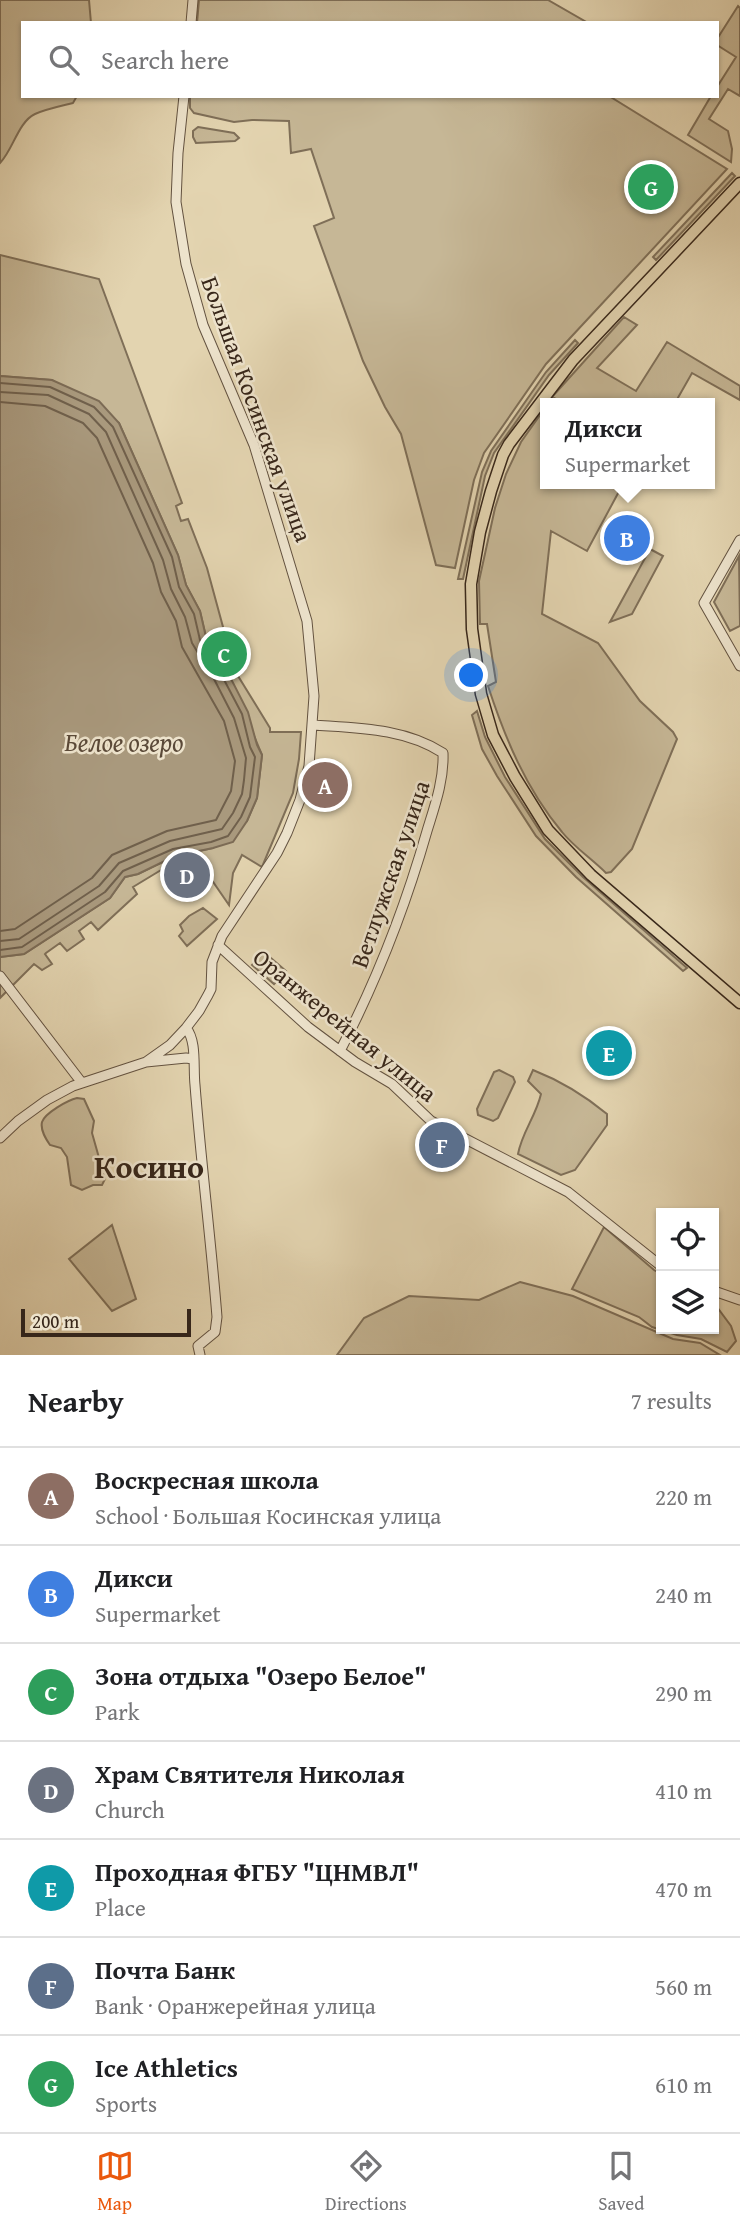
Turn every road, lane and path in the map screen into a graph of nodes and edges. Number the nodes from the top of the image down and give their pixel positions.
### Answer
1 (194, 0) edge
2 (191, 21) edge
3 (184, 98) edge
4 (740, 183) edge
5 (544, 398) edge
6 (540, 403) edge
7 (740, 540) edge
8 (740, 666) edge
9 (314, 725) junction
10 (218, 945) junction
11 (0, 976) edge
12 (735, 992) edge
13 (740, 1003) edge
14 (186, 1028) junction
15 (170, 1045) junction
16 (340, 1051) junction
17 (175, 1059) junction
18 (193, 1059) junction
19 (146, 1062) junction
20 (82, 1083) junction
21 (0, 1138) edge
22 (656, 1262) edge
23 (719, 1293) edge
24 (740, 1300) edge
25 (200, 1355) edge

1 - 2 street
3 - 9 street, Большая Косинская улица
4 - 5 main road
6 - 12 main road
7 - 8 street
9 - 10 street, Большая Косинская улица
9 - 16 street, Ветлужская улица
10 - 14 street, Большая Косинская улица
10 - 16 street, Оранжерейная улица
11 - 20 street
12 - 13 main road
14 - 15 street, Большая Косинская улица
14 - 18 street
15 - 17 street
15 - 19 street, Большая Косинская улица
16 - 22 street, Оранжерейная улица
17 - 18 street
17 - 19 street
18 - 25 street
19 - 20 street, Большая Косинская улица
20 - 21 street, Большая Косинская улица
23 - 24 street

